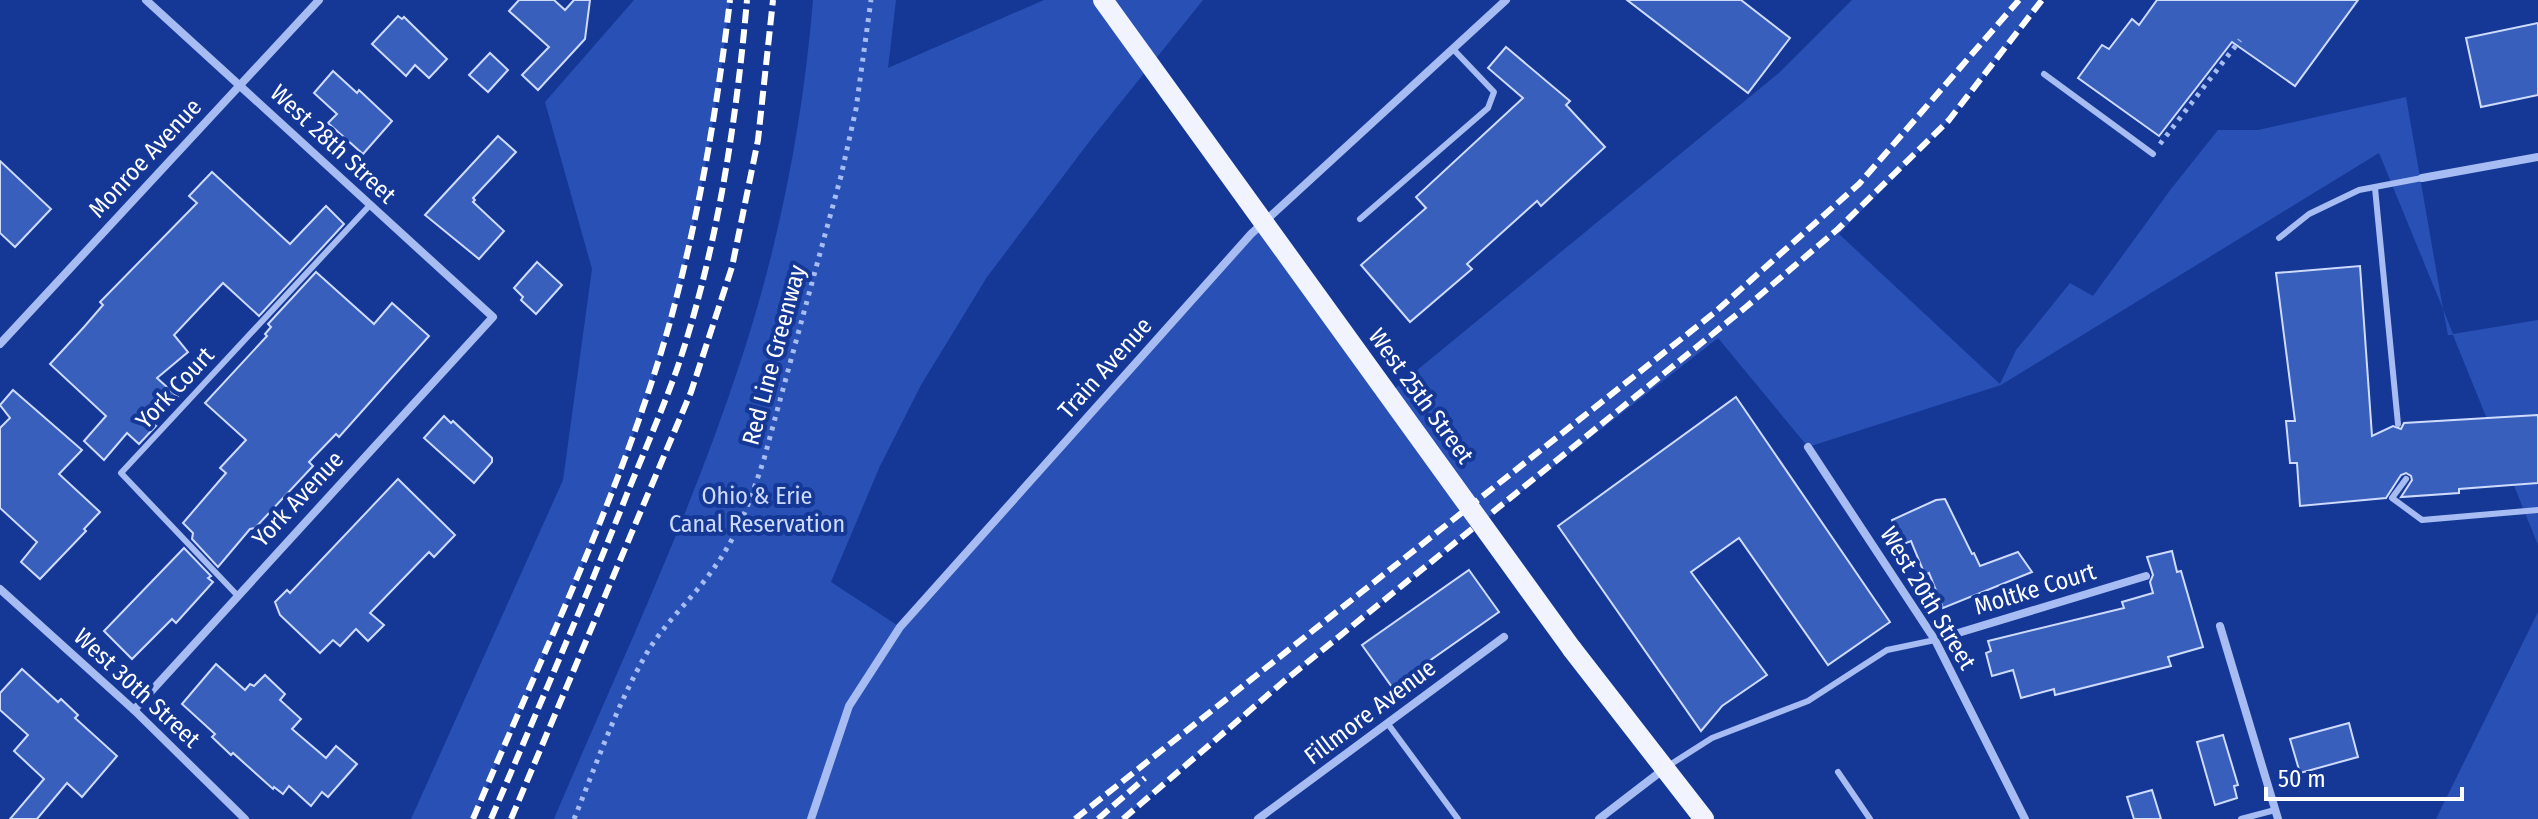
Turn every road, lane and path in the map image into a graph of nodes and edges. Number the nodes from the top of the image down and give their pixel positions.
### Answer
1 (146, 0) edge
2 (319, 0) edge
3 (871, 0) edge
4 (1103, 0) edge
5 (1506, 0) edge
6 (2240, 40) dead end
7 (1453, 49) junction
8 (2044, 74) dead end
9 (239, 85) junction
10 (2153, 154) joint
11 (2538, 157) edge
12 (2422, 178) joint
13 (2375, 188) junction
14 (370, 205) junction
15 (1360, 219) dead end
16 (2279, 238) dead end
17 (493, 317) joint
18 (0, 344) edge
19 (2398, 424) dead end
20 (1808, 447) dead end
21 (2406, 479) dead end
22 (2538, 510) edge
23 (2146, 576) dead end
24 (0, 589) edge
25 (237, 595) junction
26 (2220, 626) dead end
27 (1504, 637) dead end
28 (1935, 640) junction
29 (134, 710) junction
30 (1388, 724) junction
31 (1665, 768) junction
32 (1838, 772) dead end
33 (2277, 814) edge
34 (245, 819) edge
35 (574, 819) edge
36 (811, 819) edge
37 (1258, 819) edge
38 (1458, 819) edge
39 (1599, 819) edge
40 (1704, 819) edge
41 (1870, 819) edge
42 (2025, 819) edge
43 (2241, 819) edge

1 - 9 street, West 28th Street
2 - 9 street, Monroe Avenue
3 - 35 path, Red Line Greenway
4 - 31 main road, West 25th Street, bridge
5 - 7 street, Train Avenue
6 - 10 path
7 - 15 lane
7 - 36 street, Train Avenue
8 - 10 lane
9 - 14 street, West 28th Street
9 - 18 street, Monroe Avenue
11 - 12 street
12 - 13 lane
13 - 16 lane
13 - 19 lane
14 - 17 street, West 28th Street
14 - 25 lane, York Court
17 - 25 street, York Avenue
20 - 28 street, West 20th Street
21 - 22 lane
23 - 28 street, Moltke Court
24 - 29 street, West 30th Street
25 - 29 street, York Avenue
26 - 33 street
27 - 30 street, Fillmore Avenue
28 - 31 lane
28 - 42 street, West 20th Street
29 - 34 street, West 30th Street
30 - 37 street, Fillmore Avenue
30 - 38 lane
31 - 39 street
31 - 40 main road, West 25th Street
32 - 41 lane
33 - 43 lane

